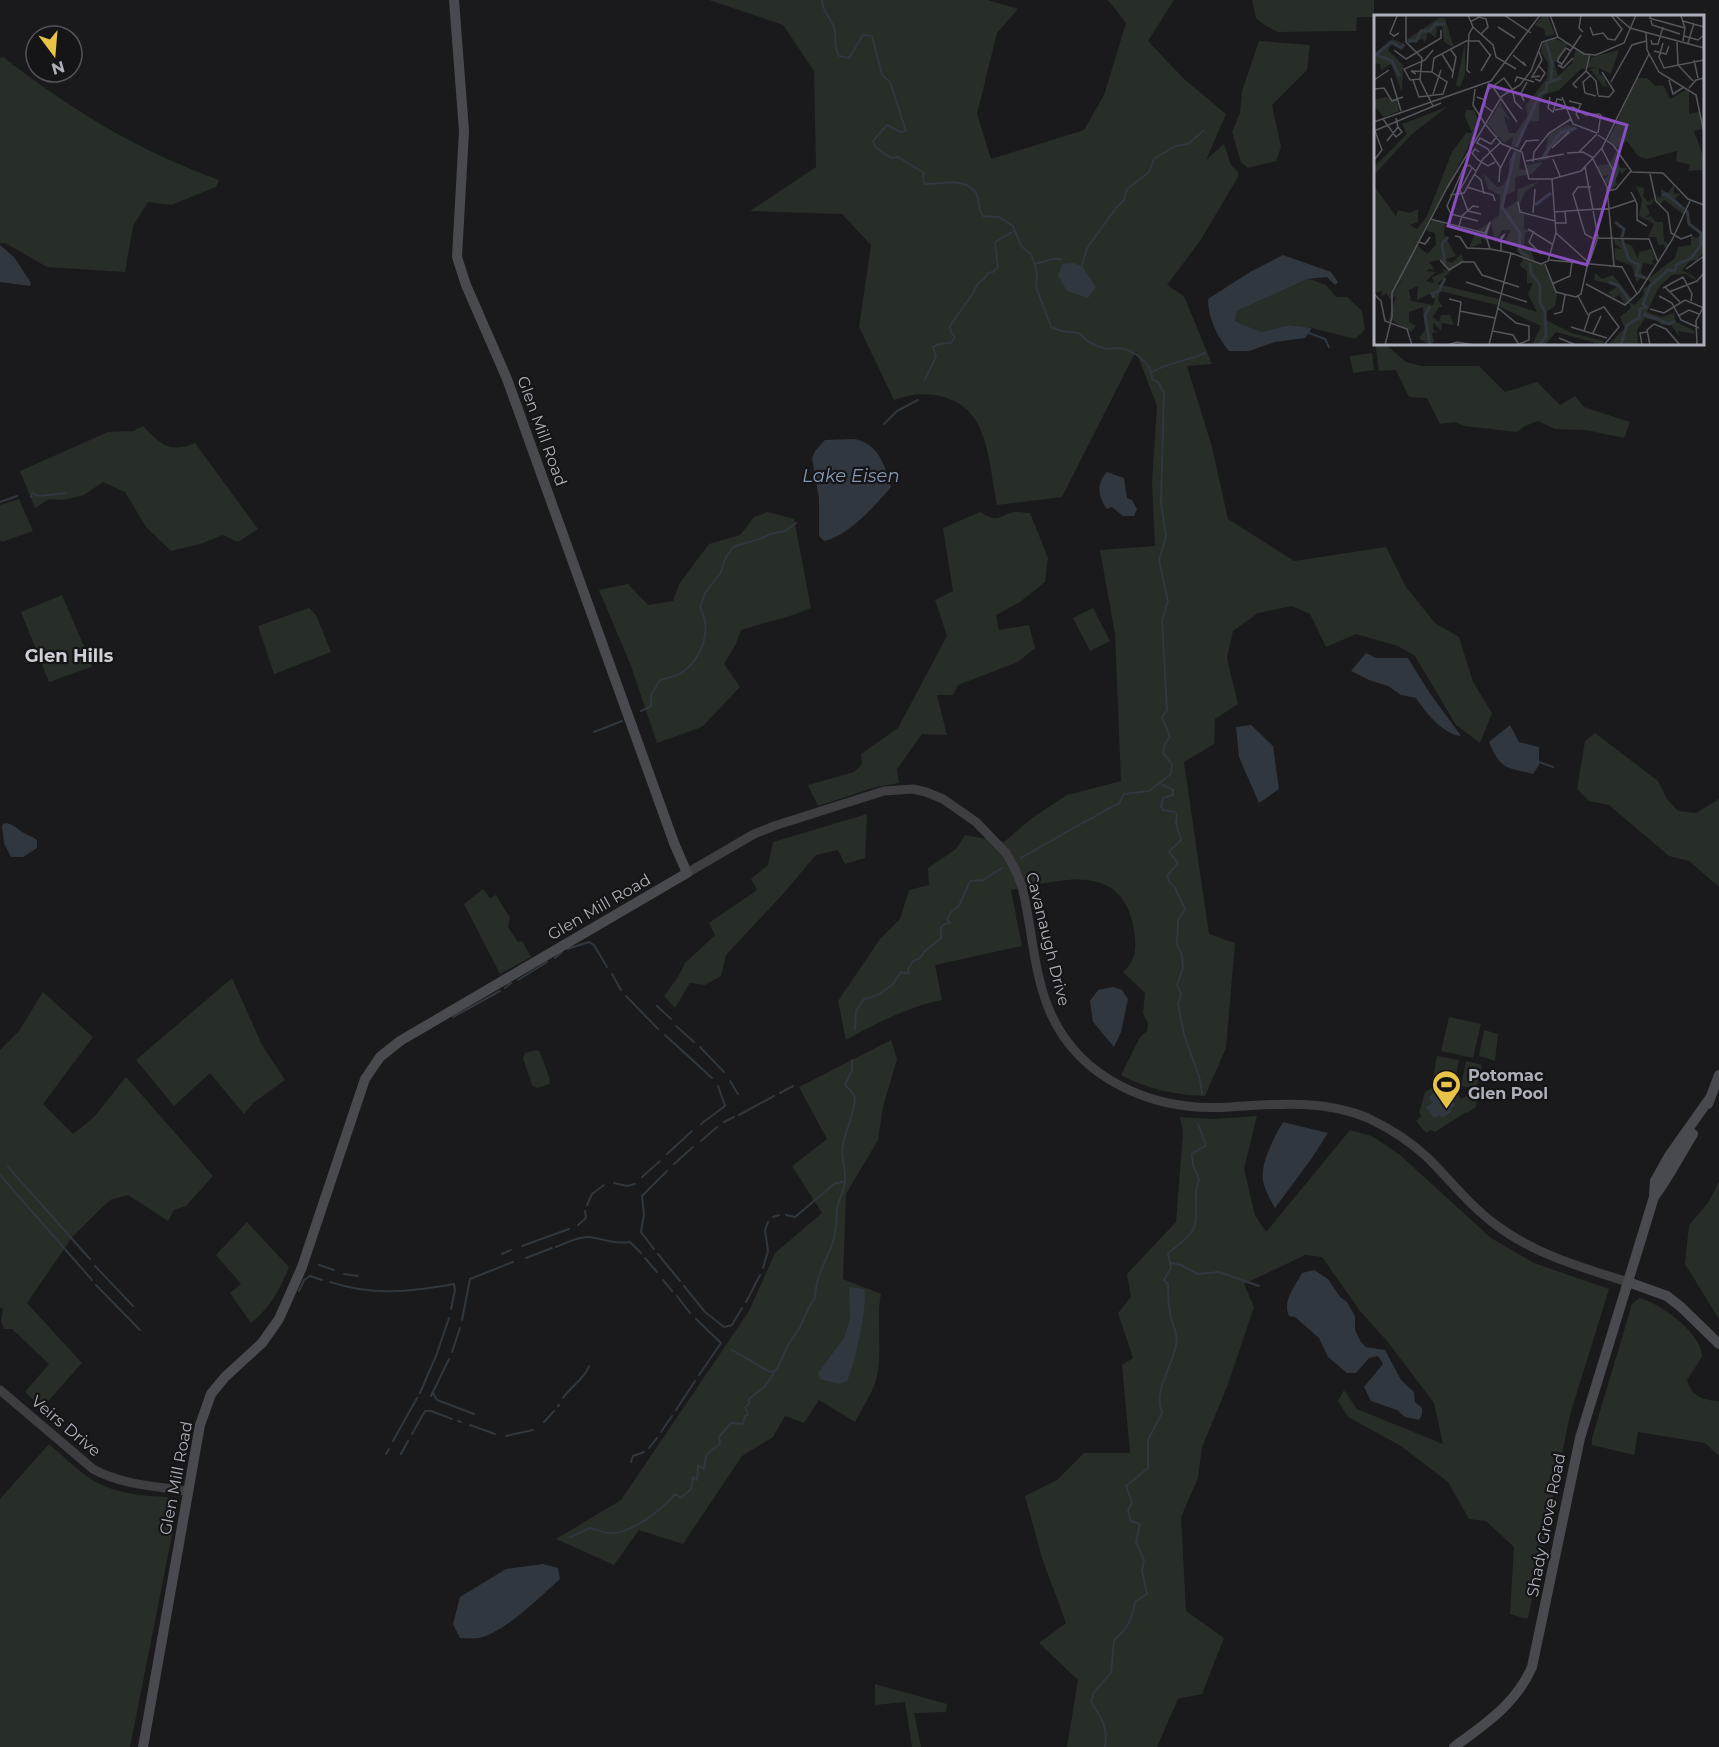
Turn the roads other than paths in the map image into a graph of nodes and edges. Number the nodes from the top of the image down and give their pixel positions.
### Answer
1 (454, 0) edge
2 (687, 873) junction
3 (1719, 1075) edge
4 (1628, 1282) junction
5 (1719, 1344) edge
6 (0, 1390) edge
7 (187, 1491) junction
8 (143, 1747) edge
9 (1454, 1747) edge

1 - 2 main road, Glen Mill Road
2 - 4 street, Cavanaugh Drive
2 - 7 main road, Glen Mill Road
3 - 4 main road, Shady Grove Road
4 - 5 main road
4 - 9 main road, Shady Grove Road
6 - 7 street, Veirs Drive
7 - 8 main road, Glen Mill Road

